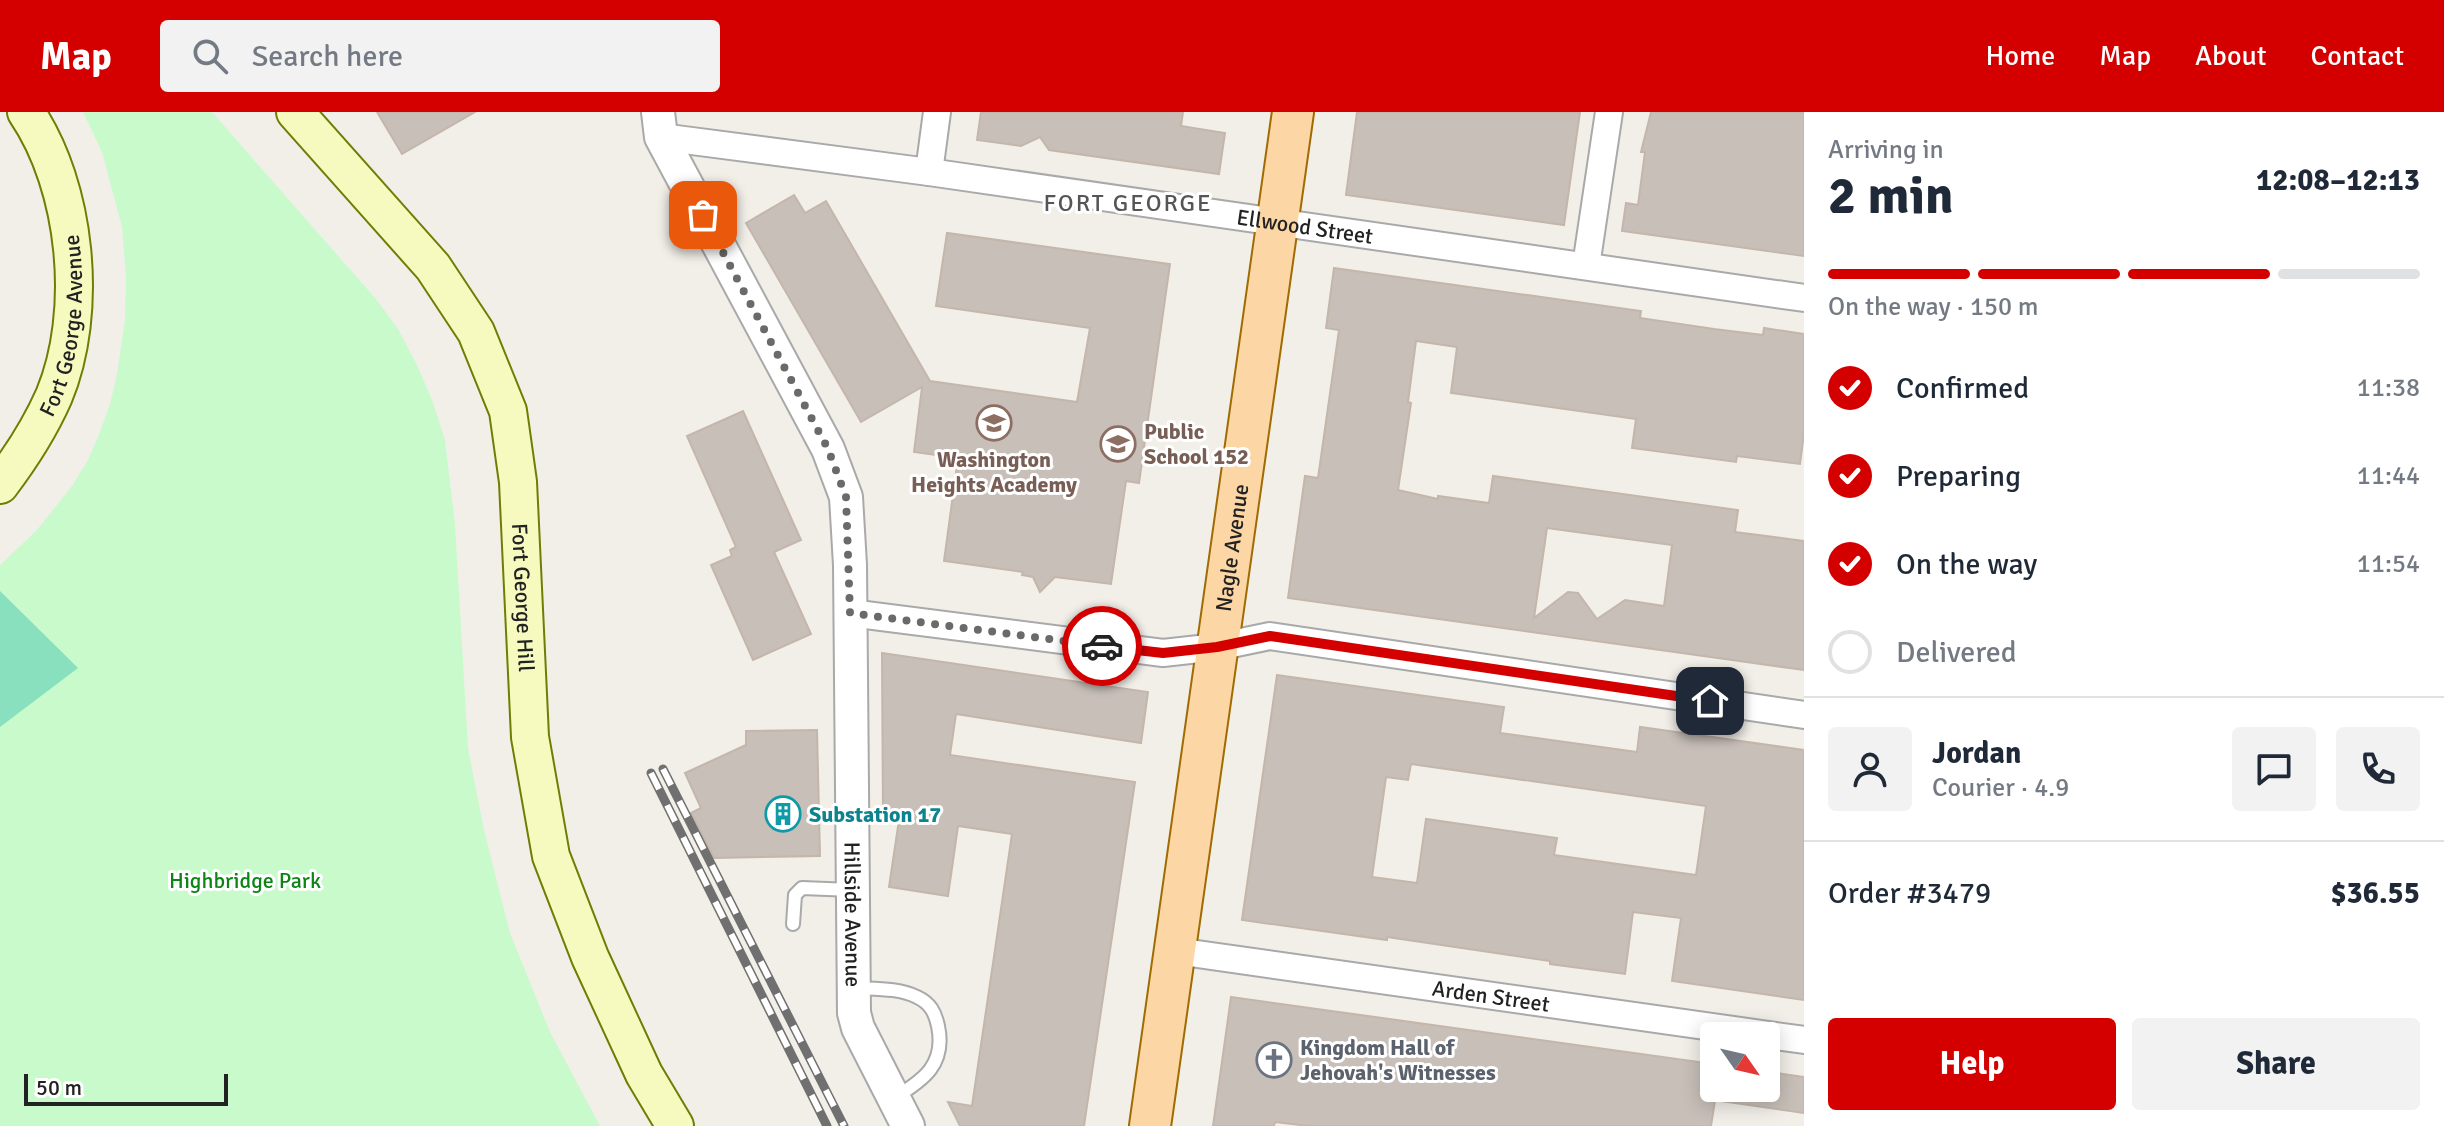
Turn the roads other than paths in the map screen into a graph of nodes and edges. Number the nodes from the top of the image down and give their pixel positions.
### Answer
1 (26, 112) edge
2 (295, 112) edge
3 (937, 112) edge
4 (1293, 112) edge
5 (1609, 112) edge
6 (660, 125) edge
7 (929, 172) junction
8 (1277, 222) junction
9 (1586, 266) junction
10 (1804, 298) edge
11 (0, 485) edge
12 (850, 613) junction
13 (1217, 647) junction
14 (1804, 715) edge
15 (852, 890) junction
16 (793, 924) dead end
17 (1176, 951) junction
18 (853, 988) junction
19 (1804, 1040) edge
20 (901, 1112) edge
21 (675, 1126) edge
22 (1150, 1126) edge

1 - 11 main road, Fort George Avenue
2 - 21 main road, Fort George Hill
3 - 7 street
4 - 8 main road, Nagle Avenue
5 - 9 street
6 - 7 street, Ellwood Street
6 - 12 street, Hillside Avenue
7 - 8 street, Ellwood Street
8 - 9 street, Ellwood Street
8 - 13 main road, Nagle Avenue
9 - 10 street, Ellwood Street
12 - 13 street
12 - 15 street, Hillside Avenue
13 - 14 street
13 - 17 main road, Nagle Avenue
15 - 16 lane
15 - 18 street, Hillside Avenue
17 - 19 street, Arden Street
17 - 22 main road, Nagle Avenue
18 - 20 street, Hillside Avenue
18 - 20 lane

